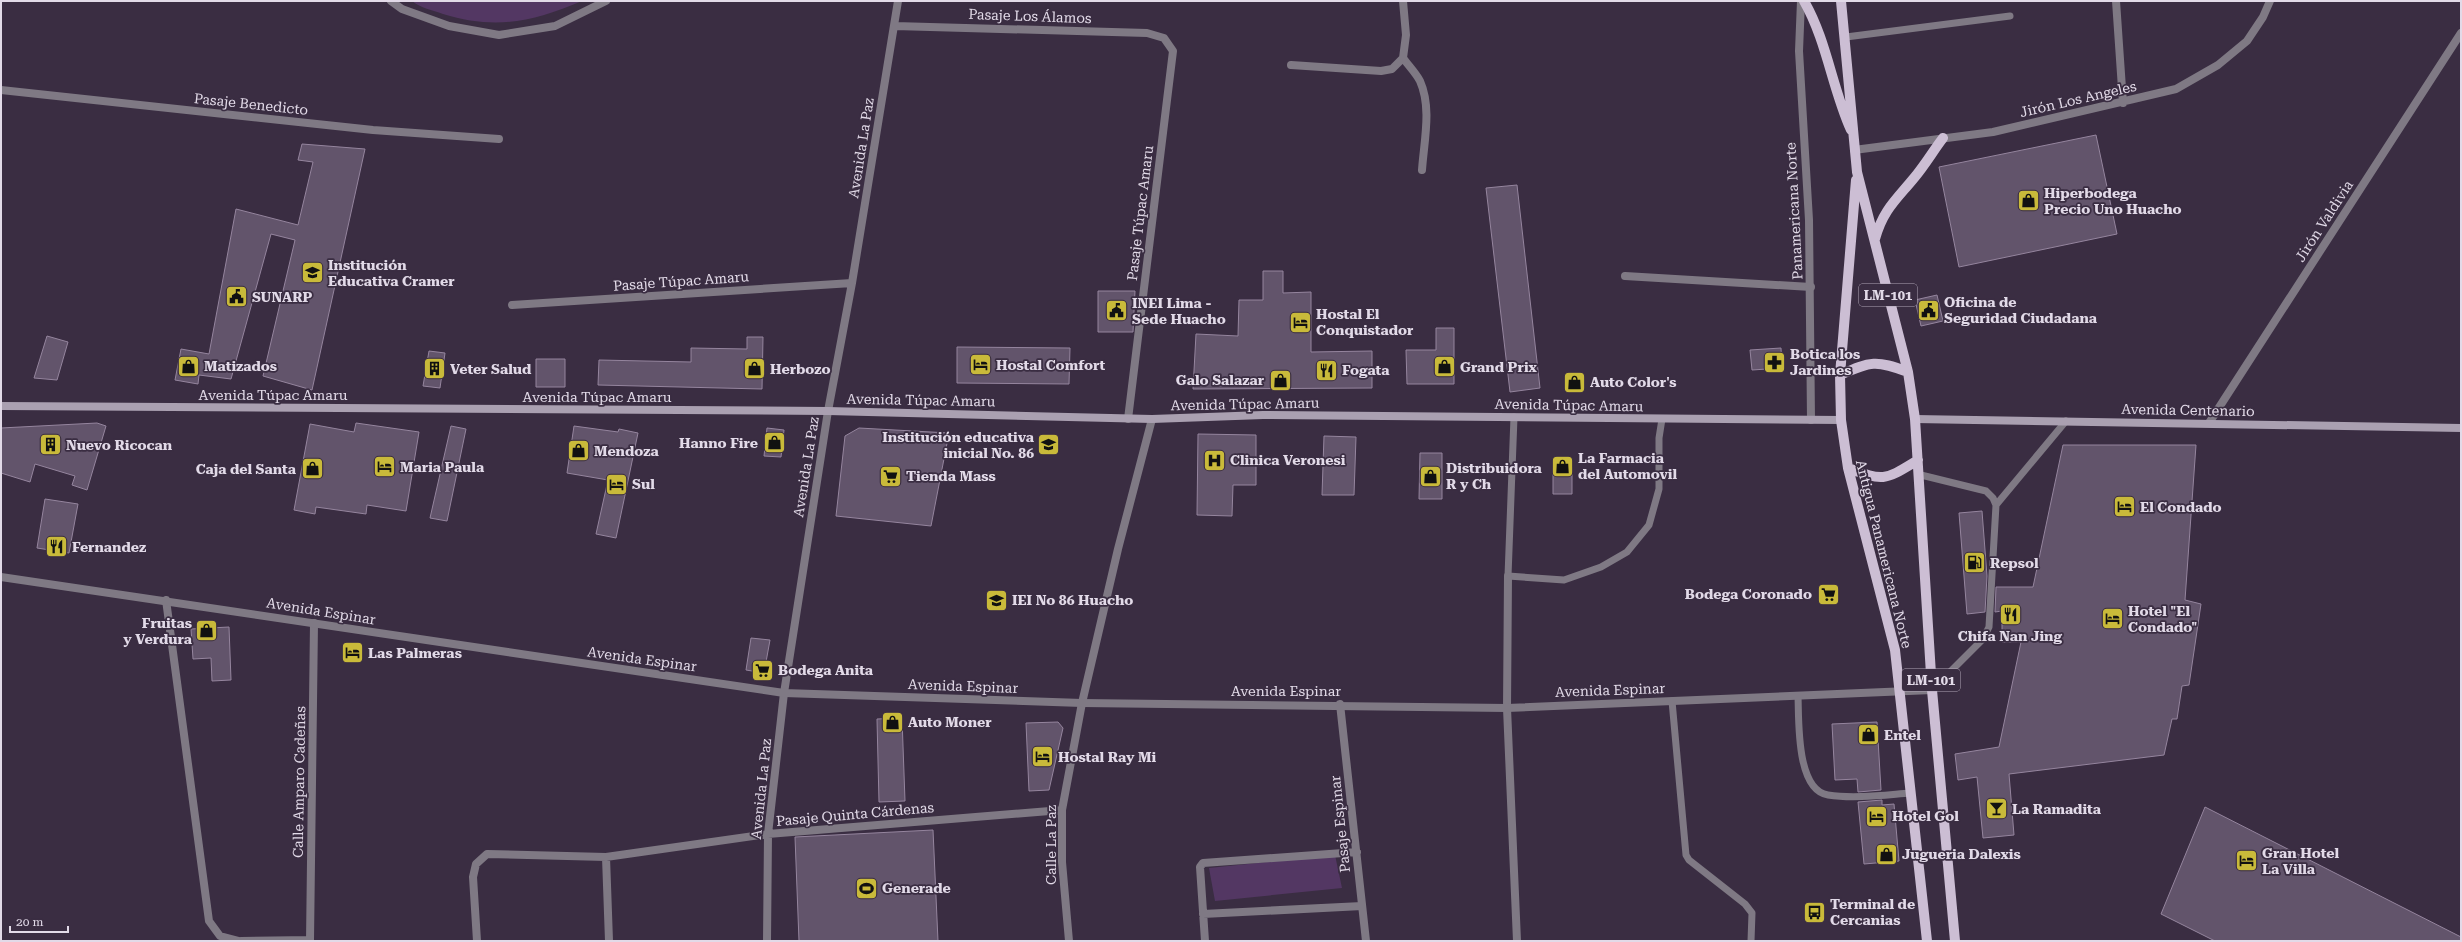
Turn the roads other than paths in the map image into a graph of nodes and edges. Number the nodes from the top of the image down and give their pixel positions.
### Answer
1 (391, 1) edge
2 (606, 1) edge
3 (898, 1) edge
4 (1403, 1) edge
5 (1801, 1) edge
6 (1804, 1) edge
7 (1842, 1) edge
8 (2116, 1) edge
9 (2270, 1) edge
10 (2010, 16) dead end
11 (895, 26) junction
12 (2461, 33) edge
13 (1846, 37) junction
14 (1164, 38) joint
15 (1403, 58) junction
16 (1291, 66) dead end
17 (1, 90) edge
18 (2123, 103) junction
19 (1854, 138) junction
20 (1943, 138) junction
21 (499, 139) dead end
22 (1854, 150) junction
23 (1422, 170) dead end
24 (1857, 172) junction
25 (1875, 241) junction
26 (1625, 276) dead end
27 (852, 283) junction
28 (1811, 287) junction
29 (512, 305) dead end
30 (1908, 372) junction
31 (1840, 375) junction
32 (1, 406) edge
33 (828, 411) junction
34 (1514, 417) junction
35 (1128, 419) junction
36 (1152, 419) junction
37 (1662, 419) junction
38 (1916, 419) junction
39 (1812, 420) junction
40 (1841, 420) junction
41 (2066, 421) junction
42 (2209, 423) junction
43 (2461, 428) edge
44 (1918, 460) junction
45 (1848, 468) junction
46 (1920, 475) junction
47 (1996, 505) junction
48 (1508, 576) junction
49 (1, 578) edge
50 (166, 600) junction
51 (314, 623) junction
52 (1932, 690) junction
53 (1899, 691) junction
54 (784, 693) junction
55 (1798, 696) junction
56 (1672, 701) junction
57 (1082, 703) junction
58 (1340, 704) junction
59 (1507, 708) junction
60 (1910, 793) junction
61 (1062, 810) junction
62 (768, 834) junction
63 (1357, 852) junction
64 (606, 858) junction
65 (1362, 906) junction
66 (1202, 914) junction
67 (310, 940) edge
68 (240, 941) edge
69 (477, 941) edge
70 (609, 941) edge
71 (767, 941) edge
72 (1068, 941) edge
73 (1205, 941) edge
74 (1366, 941) edge
75 (1517, 941) edge
76 (1751, 941) edge
77 (1927, 941) edge
78 (1955, 941) edge

1 - 2 street
3 - 11 street, Avenida La Paz
4 - 15 street
5 - 28 street, Panamericana Norte
6 - 19 main road
7 - 13 main road, Antigua Panamericana Norte / LM-101
8 - 18 street
9 - 18 street, Jirón Los Angeles
10 - 13 lane
11 - 14 street, Pasaje Los Álamos
11 - 27 street, Avenida La Paz
12 - 42 street, Jirón Valdivia
13 - 19 main road, Antigua Panamericana Norte / LM-101
14 - 35 street, Pasaje Túpac Amaru
15 - 16 street
15 - 23 street
17 - 21 street, Pasaje Benedicto
18 - 20 street, Jirón Los Angeles
19 - 22 main road, Antigua Panamericana Norte / LM-101
20 - 22 street, Jirón Los Angeles
20 - 25 main road
22 - 24 main road, Antigua Panamericana Norte / LM-101
24 - 25 main road, Antigua Panamericana Norte / LM-101
24 - 31 main road, Antigua Panamericana Norte / LM-101
25 - 30 main road, Antigua Panamericana Norte / LM-101
26 - 28 street
27 - 29 street, Pasaje Túpac Amaru
27 - 33 street, Avenida La Paz
28 - 39 street, Panamericana Norte
30 - 31 main road
30 - 38 main road, Antigua Panamericana Norte / LM-101
31 - 40 main road, Antigua Panamericana Norte / LM-101
32 - 33 main road, Avenida Túpac Amaru
33 - 35 main road, Avenida Túpac Amaru
33 - 54 street, Avenida La Paz
34 - 36 main road, Avenida Túpac Amaru
34 - 37 main road, Avenida Túpac Amaru
34 - 48 lane
35 - 36 main road, Avenida Túpac Amaru
36 - 57 street, Calle La Paz
37 - 39 main road, Avenida Túpac Amaru
37 - 48 lane
38 - 41 main road, Avenida Centenario
38 - 44 main road, Antigua Panamericana Norte / LM-101
39 - 40 main road, Avenida Túpac Amaru
40 - 45 main road, Antigua Panamericana Norte / LM-101
41 - 42 main road, Avenida Centenario
41 - 47 lane
42 - 43 main road, Avenida Centenario
44 - 45 main road
44 - 46 main road, Antigua Panamericana Norte / LM-101
45 - 53 main road, Antigua Panamericana Norte / LM-101
46 - 47 lane
46 - 52 main road, Antigua Panamericana Norte / LM-101
47 - 52 lane
48 - 59 street
49 - 50 street, Avenida Espinar
50 - 51 street, Avenida Espinar
50 - 68 street
51 - 54 street, Avenida Espinar
51 - 67 street, Calle Amparo Cadeñas
52 - 53 street, Avenida Espinar
52 - 78 main road, Antigua Panamericana Norte / LM-101
53 - 55 street, Avenida Espinar
53 - 60 main road, Antigua Panamericana Norte / LM-101
54 - 57 street, Avenida Espinar
54 - 62 street, Avenida La Paz
55 - 56 street, Avenida Espinar
55 - 60 lane
56 - 59 street, Avenida Espinar
56 - 76 lane
57 - 58 street, Avenida Espinar
57 - 61 street, Calle La Paz
58 - 59 street, Avenida Espinar
58 - 63 street, Pasaje Espinar
59 - 75 street
60 - 77 main road, Antigua Panamericana Norte / LM-101
61 - 62 street, Pasaje Quinta Cárdenas
61 - 72 street, Calle La Paz
62 - 64 street, Pasaje Quinta Cárdenas
62 - 71 street, Avenida La Paz
63 - 65 street, Pasaje Espinar
63 - 66 street
64 - 69 street, Pasaje Quinta Cárdenas
64 - 70 street
65 - 66 street
65 - 74 street, Pasaje Espinar
66 - 73 street
67 - 68 street

